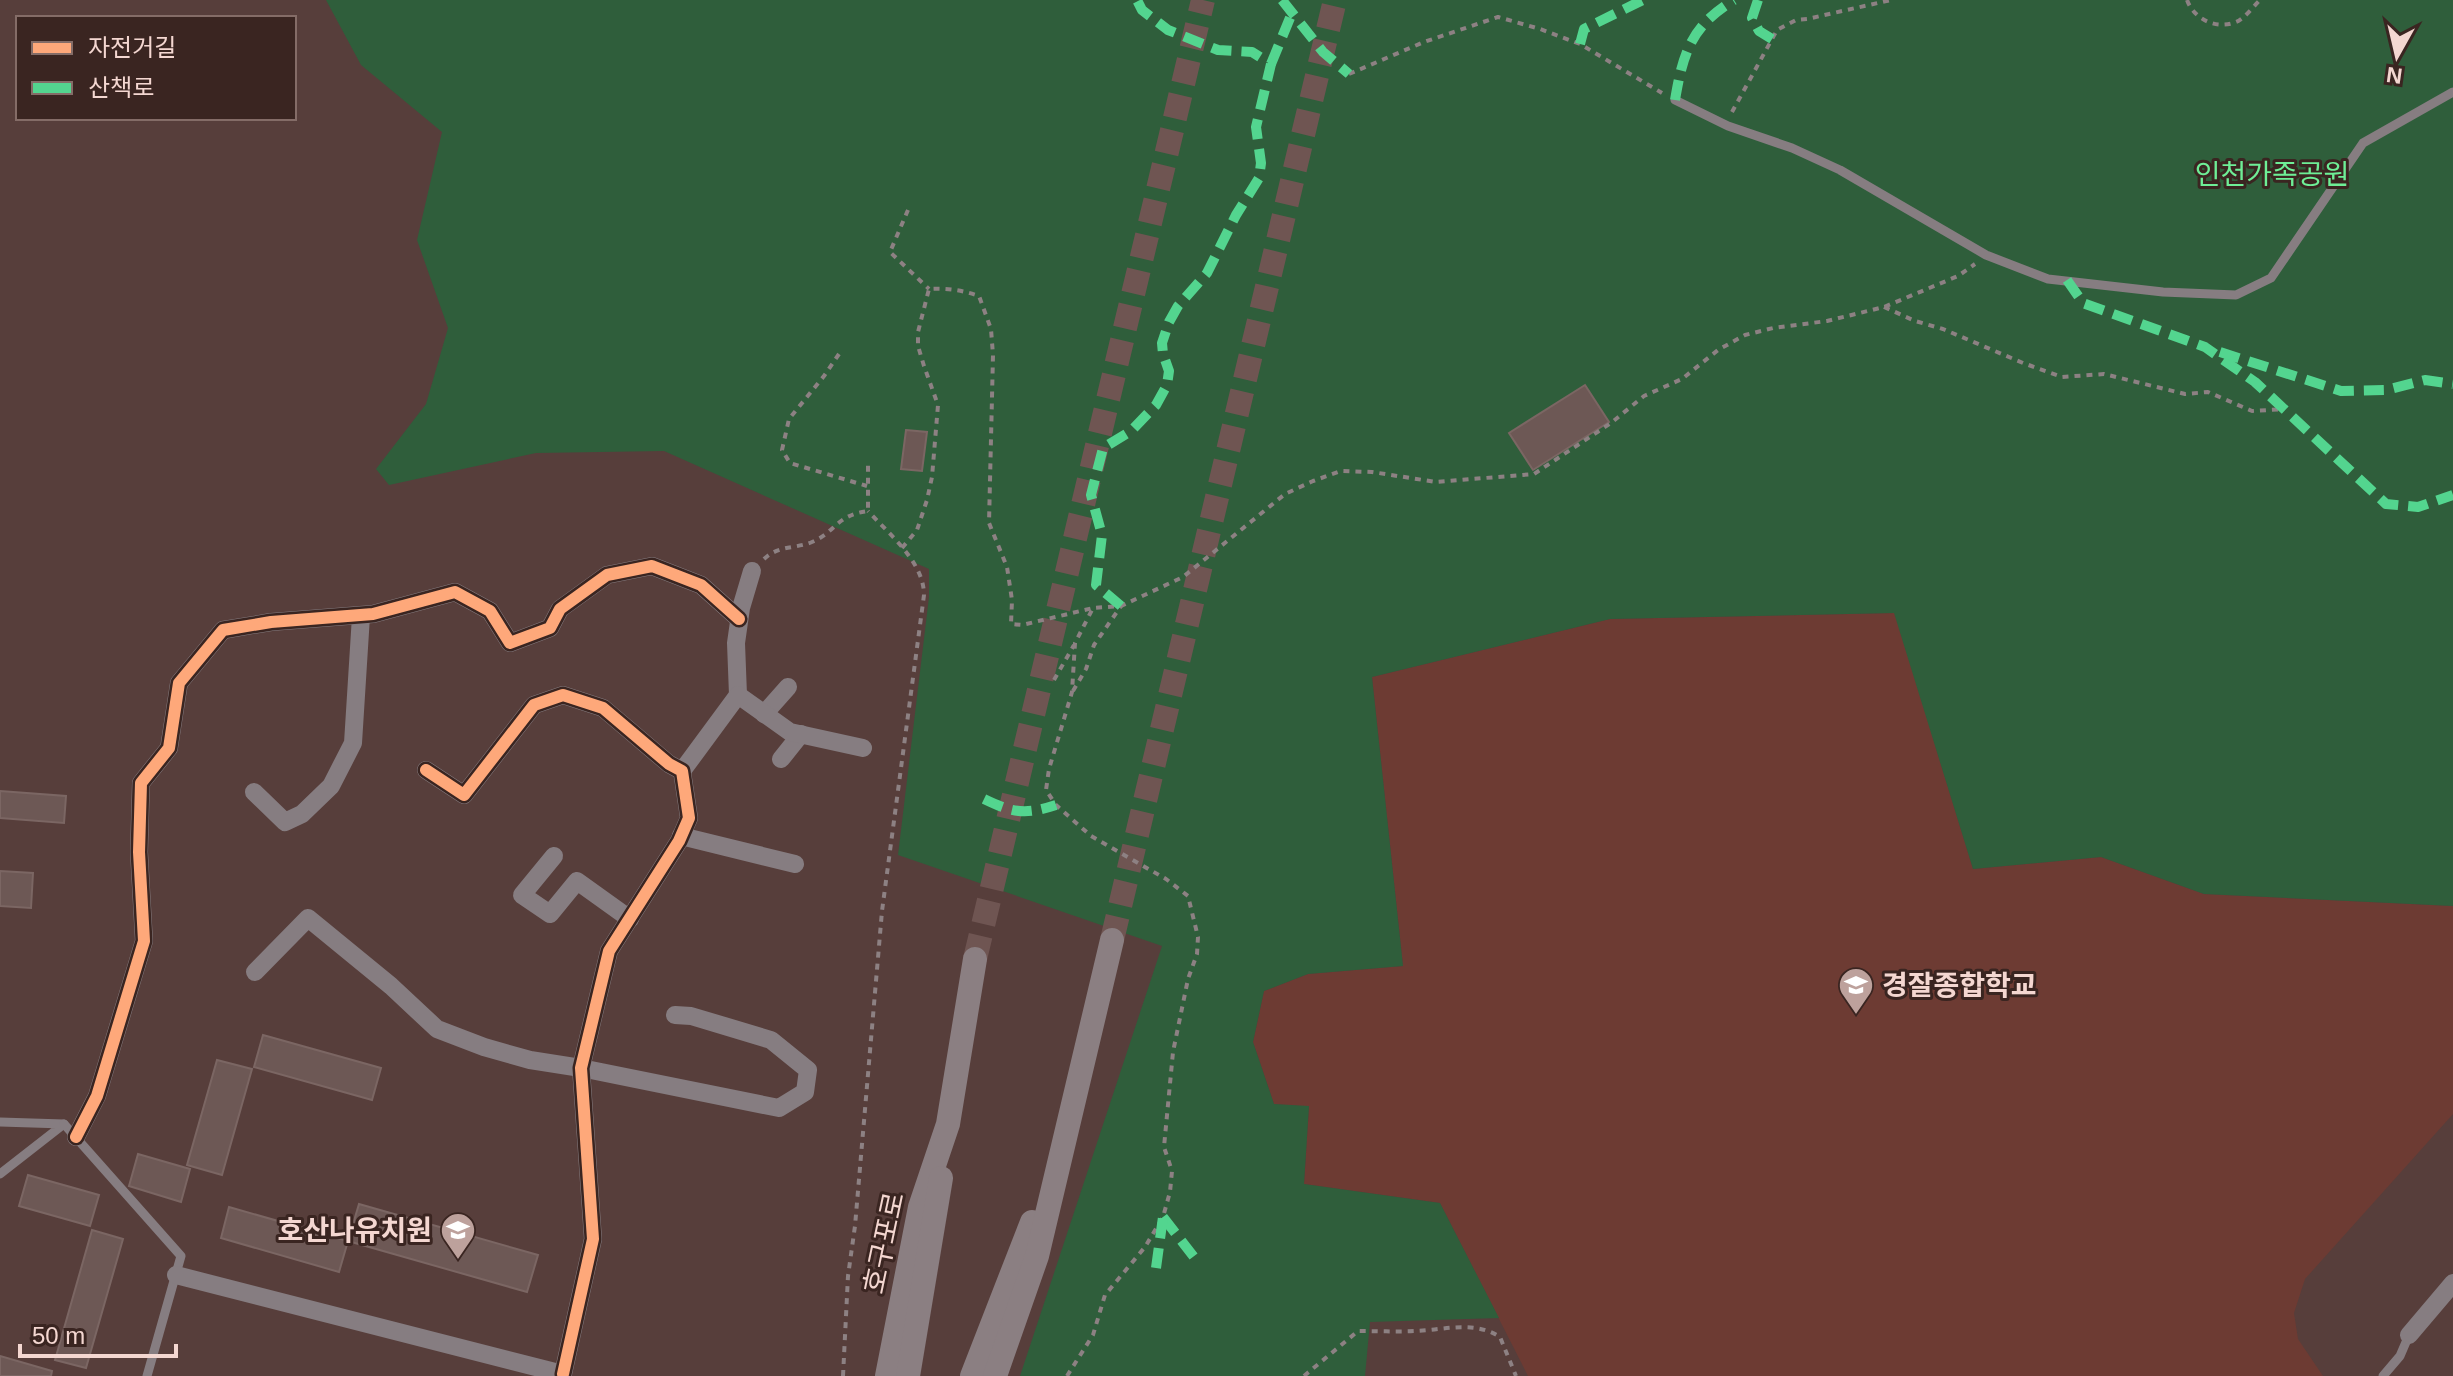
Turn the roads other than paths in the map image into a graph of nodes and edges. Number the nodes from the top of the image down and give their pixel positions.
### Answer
1 (2453, 92) edge
2 (1675, 100) road end
3 (752, 571) road end
4 (361, 616) junction
5 (739, 619) junction
6 (788, 687) dead end
7 (738, 695) junction
8 (764, 714) junction
9 (801, 734) junction
10 (863, 748) dead end
11 (781, 759) dead end
12 (426, 770) dead end
13 (682, 771) junction
14 (254, 792) dead end
15 (681, 836) junction
16 (554, 856) dead end
17 (795, 864) dead end
18 (630, 919) junction
19 (1112, 940) tunnel mouth
20 (975, 959) tunnel mouth
21 (255, 972) dead end
22 (675, 1015) dead end
23 (581, 1068) junction
24 (0, 1122) edge
25 (948, 1124) junction
26 (70, 1131) junction
27 (1062, 1148) junction
28 (0, 1174) edge
29 (176, 1275) junction
30 (2453, 1283) edge
31 (2409, 1335) joint
32 (563, 1375) edge
33 (147, 1376) edge
34 (887, 1376) edge
35 (908, 1376) edge
36 (972, 1376) edge
37 (995, 1376) edge
38 (2383, 1376) edge

1 - 2 lane
3 - 5 street
4 - 5 street
4 - 14 street
4 - 26 street
5 - 7 street
6 - 8 street
7 - 8 street
7 - 13 street
8 - 9 street
9 - 10 street
9 - 11 street
12 - 13 street
13 - 15 street
15 - 17 street
15 - 18 street
16 - 18 street
18 - 23 street
19 - 27 main road
20 - 25 main road, 호구포로
21 - 23 street
22 - 23 street
23 - 32 street
24 - 26 lane
25 - 34 main road, 호구포로
25 - 35 main road, 호구포로
26 - 28 lane
26 - 29 lane
27 - 36 main road
27 - 37 main road
29 - 32 street
29 - 33 lane
30 - 31 street
31 - 38 lane

